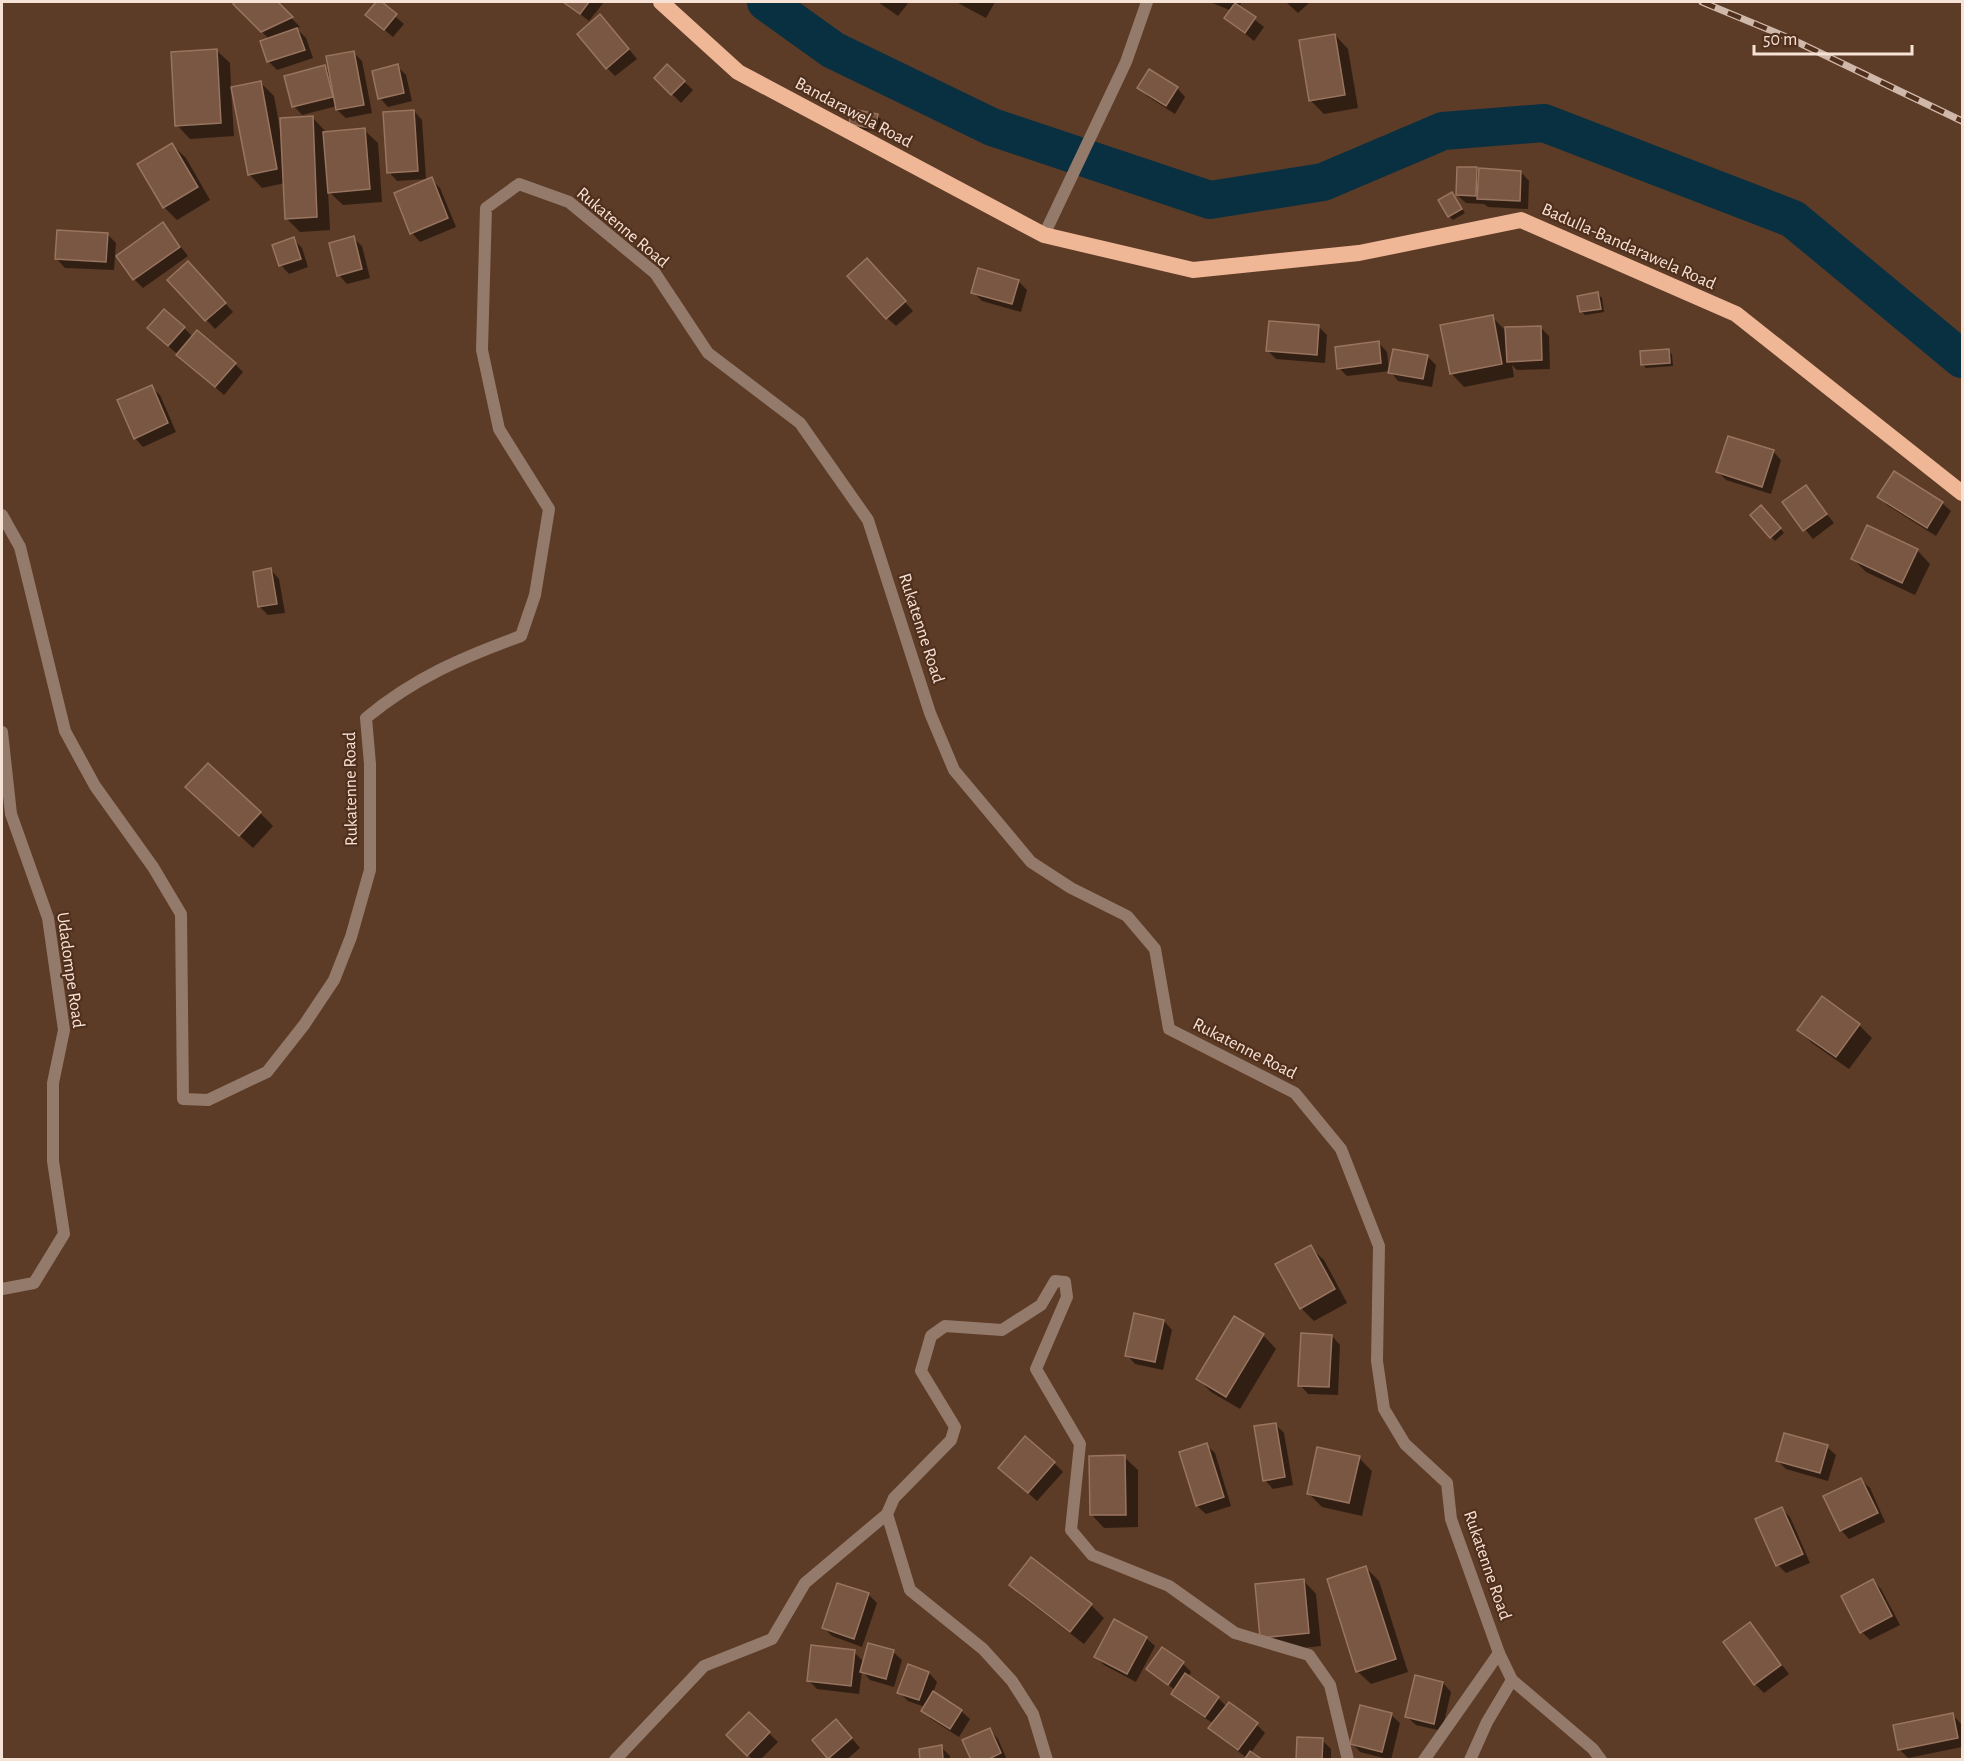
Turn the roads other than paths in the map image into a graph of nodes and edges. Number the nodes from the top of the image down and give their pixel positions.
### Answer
1 (661, 2) edge
2 (1147, 2) edge
3 (1044, 235) junction
4 (1962, 493) edge
5 (2, 515) edge
6 (2, 732) edge
7 (2, 1289) edge
8 (887, 1514) junction
9 (1499, 1653) junction
10 (1512, 1680) junction
11 (615, 1760) edge
12 (1047, 1760) edge
13 (1348, 1760) edge
14 (1424, 1760) edge
15 (1470, 1760) edge
16 (1601, 1760) edge

1 - 3 highway, Bandarawela Road
2 - 3 street
3 - 4 highway, Badulla-Bandarawela Road
5 - 9 street, Rukatenne Road
6 - 7 street, Udadompe Road
8 - 11 street
8 - 12 street
8 - 13 street
9 - 10 street, Rukatenne Road
9 - 14 street
10 - 15 street
10 - 16 street, Rukatenne Road

